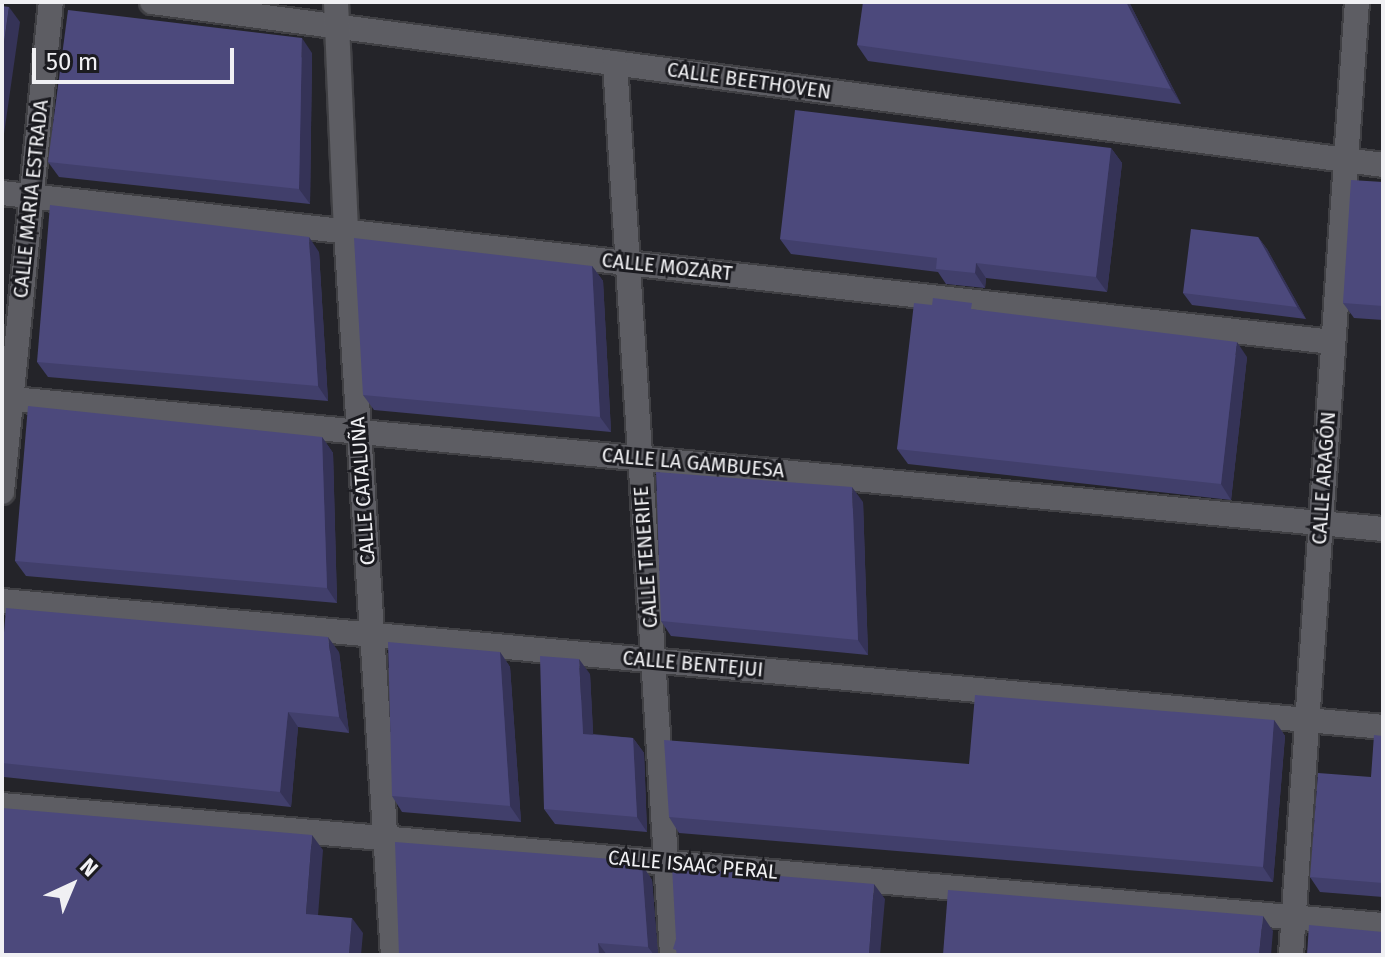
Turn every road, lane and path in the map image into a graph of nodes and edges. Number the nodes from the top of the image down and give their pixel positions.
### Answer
1 (51, 2) edge
2 (152, 2) edge
3 (336, 2) edge
4 (1357, 2) edge
5 (337, 28) junction
6 (615, 63) junction
7 (1347, 161) junction
8 (1383, 165) edge
9 (2, 193) edge
10 (32, 196) junction
11 (346, 231) junction
12 (627, 263) junction
13 (1333, 342) junction
14 (7, 399) edge
15 (359, 432) junction
16 (640, 458) junction
17 (2, 492) edge
18 (1321, 523) junction
19 (1383, 529) edge
20 (2, 601) edge
21 (372, 635) junction
22 (653, 660) junction
23 (1307, 719) junction
24 (1383, 727) edge
25 (2, 805) edge
26 (385, 838) junction
27 (666, 862) junction
28 (1294, 916) junction
29 (1383, 925) edge
30 (393, 955) edge
31 (672, 955) edge
32 (1291, 955) edge

1 - 10 street, CALLE MARIA ESTRADA
2 - 5 street, CALLE BEETHOVEN
3 - 5 street, CALLE CATALUÑA
4 - 7 street, CALLE ARAGÓN
5 - 6 street, CALLE BEETHOVEN
5 - 11 street, CALLE CATALUÑA
6 - 7 street, CALLE BEETHOVEN
6 - 12 street, CALLE TENERIFE
7 - 8 street
7 - 13 street, CALLE ARAGÓN
9 - 10 street, CALLE MOZART
10 - 11 street, CALLE MOZART
10 - 14 street, CALLE MARIA ESTRADA
11 - 12 street, CALLE MOZART
11 - 15 street, CALLE CATALUÑA
12 - 13 street, CALLE MOZART
12 - 16 street, CALLE TENERIFE
13 - 18 street, CALLE ARAGÓN
14 - 15 street, CALLE LA GAMBUESA
14 - 17 street, CALLE MARIA ESTRADA
15 - 16 street, CALLE LA GAMBUESA
15 - 21 street, CALLE CATALUÑA
16 - 18 street, CALLE LA GAMBUESA
16 - 22 street, CALLE TENERIFE
18 - 19 street, CALLE LA GAMBUESA
18 - 23 street, CALLE ARAGÓN
20 - 21 street, CALLE BENTEJUI
21 - 22 street, CALLE BENTEJUI
21 - 26 street, CALLE CATALUÑA
22 - 23 street, CALLE BENTEJUI
22 - 27 street, CALLE TENERIFE
23 - 24 street, CALLE BENTEJUI
23 - 28 street, CALLE ARAGÓN
25 - 26 street, CALLE ISAAC PERAL
26 - 27 street, CALLE ISAAC PERAL
26 - 30 street, CALLE CATALUÑA
27 - 28 street, CALLE ISAAC PERAL
27 - 31 street, CALLE TENERIFE
28 - 29 street, CALLE ISAAC PERAL
28 - 32 street, CALLE ARAGÓN

